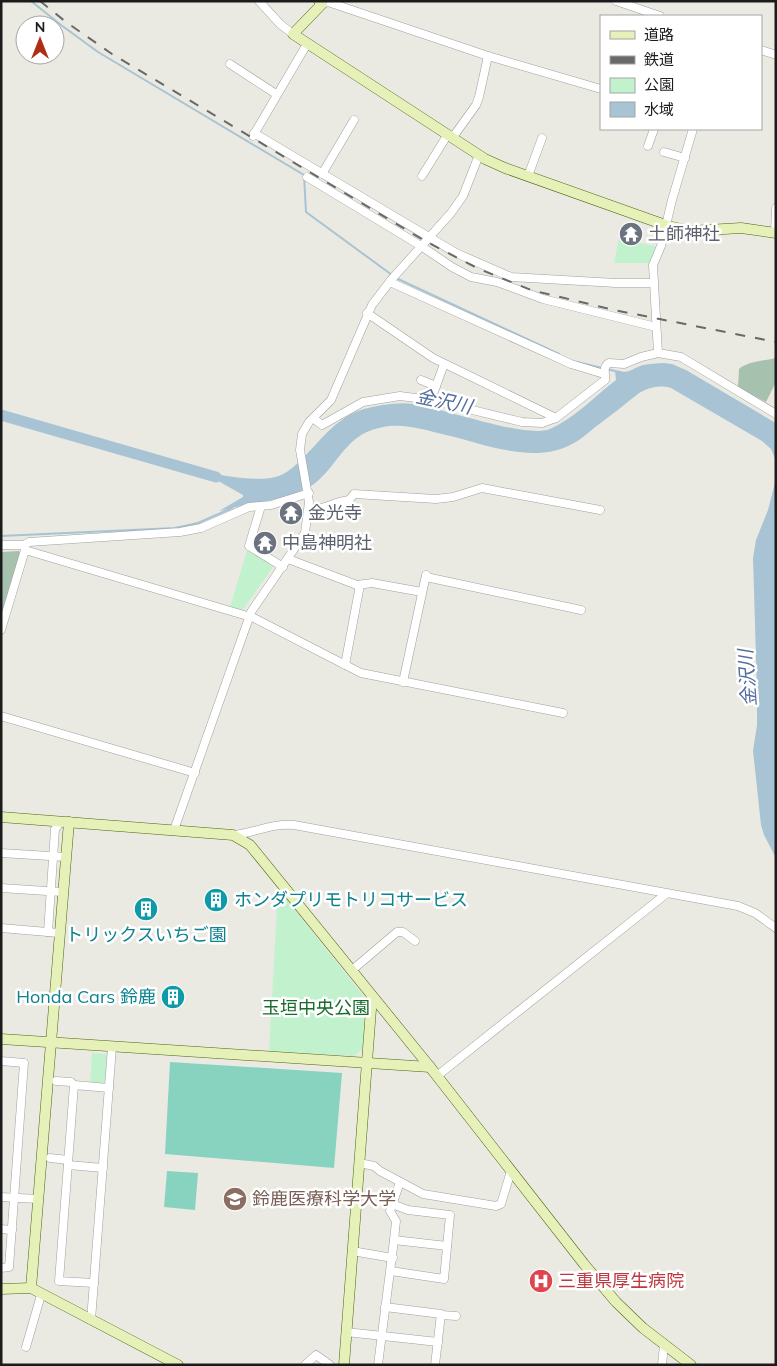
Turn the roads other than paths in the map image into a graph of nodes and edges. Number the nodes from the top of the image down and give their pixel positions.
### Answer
1 (259, 1) edge
2 (616, 1) edge
3 (320, 3) edge
4 (657, 15) edge
5 (293, 34) junction
6 (307, 44) junction
7 (762, 50) edge
8 (776, 55) edge
9 (488, 56) junction
10 (230, 64) dead end
11 (600, 89) edge
12 (276, 94) junction
13 (354, 120) dead end
14 (654, 130) edge
15 (693, 130) edge
16 (451, 135) junction
17 (542, 138) dead end
18 (648, 146) dead end
19 (664, 152) dead end
20 (479, 155) junction
21 (685, 158) junction
22 (322, 174) junction
23 (422, 176) dead end
24 (528, 176) junction
25 (307, 177) dead end
26 (776, 208) edge
27 (666, 225) junction
28 (776, 233) edge
29 (429, 237) junction
30 (421, 246) junction
31 (393, 278) junction
32 (653, 283) junction
33 (368, 313) junction
34 (656, 327) junction
35 (658, 354) junction
36 (444, 364) junction
37 (604, 371) junction
38 (421, 380) dead end
39 (436, 386) junction
40 (432, 400) junction
41 (776, 414) edge
42 (313, 418) junction
43 (556, 418) junction
44 (309, 493) junction
45 (261, 506) junction
46 (309, 510) junction
47 (600, 510) dead end
48 (1, 546) edge
49 (24, 548) junction
50 (288, 559) junction
51 (282, 567) junction
52 (360, 585) junction
53 (422, 592) junction
54 (581, 610) dead end
55 (250, 617) junction
56 (1, 630) edge
57 (345, 665) junction
58 (403, 682) junction
59 (562, 712) dead end
60 (1, 716) edge
61 (195, 773) junction
62 (1, 817) edge
63 (65, 822) junction
64 (174, 830) junction
65 (233, 835) junction
66 (1, 853) edge
67 (53, 856) junction
68 (66, 857) junction
69 (1, 888) edge
70 (50, 892) junction
71 (62, 892) junction
72 (666, 894) junction
73 (1, 928) edge
74 (776, 928) edge
75 (48, 932) junction
76 (59, 933) junction
77 (415, 941) dead end
78 (352, 971) junction
79 (372, 996) junction
80 (1, 1039) edge
81 (52, 1043) junction
82 (112, 1046) junction
83 (1, 1062) edge
84 (366, 1062) junction
85 (430, 1067) junction
86 (437, 1076) junction
87 (56, 1081) dead end
88 (74, 1085) junction
89 (109, 1088) junction
90 (50, 1158) dead end
91 (68, 1162) junction
92 (359, 1163) junction
93 (103, 1168) junction
94 (511, 1171) junction
95 (400, 1182) junction
96 (1, 1197) edge
97 (14, 1198) junction
98 (37, 1199) junction
99 (392, 1204) junction
100 (1, 1229) edge
101 (12, 1230) junction
102 (394, 1240) junction
103 (447, 1246) junction
104 (352, 1251) junction
105 (392, 1258) junction
106 (1, 1268) edge
107 (391, 1271) junction
108 (94, 1283) junction
109 (31, 1288) junction
110 (1, 1289) edge
111 (41, 1295) junction
112 (385, 1307) junction
113 (441, 1315) junction
114 (456, 1316) dead end
115 (91, 1320) junction
116 (346, 1332) junction
117 (382, 1336) junction
118 (438, 1342) junction
119 (664, 1345) junction
120 (26, 1347) dead end
121 (176, 1364) edge
122 (305, 1365) edge
123 (330, 1365) edge
124 (344, 1365) edge
125 (378, 1365) edge
126 (435, 1365) edge
127 (662, 1365) edge
128 (691, 1365) edge

1 - 5 street
2 - 4 street
3 - 5 street
3 - 9 street
5 - 6 street
6 - 12 street
6 - 16 street
7 - 8 street
9 - 11 street
9 - 16 street
10 - 12 street
12 - 22 street
13 - 22 street
14 - 18 street
15 - 21 street
16 - 20 street
16 - 23 street
17 - 24 street
19 - 21 street
20 - 24 street
20 - 29 street
21 - 27 street
22 - 29 street
24 - 27 street
25 - 30 street
26 - 28 street
27 - 28 street
27 - 32 street
29 - 30 street
29 - 32 street
30 - 31 street
30 - 34 street
31 - 33 street
31 - 37 street
32 - 34 street
33 - 36 street
33 - 42 street
34 - 35 street
35 - 37 street
35 - 41 street
36 - 39 street
36 - 43 street
37 - 43 street
38 - 39 street
39 - 40 street
40 - 42 street
40 - 43 street
42 - 44 street
44 - 45 street
44 - 46 street
45 - 49 street
45 - 51 street
46 - 47 street
46 - 50 street
48 - 49 street
49 - 55 street
49 - 56 street
50 - 51 street
50 - 52 street
51 - 55 street
52 - 53 street
52 - 57 street
53 - 54 street
53 - 58 street
55 - 57 street
55 - 61 street
57 - 58 street
58 - 59 street
60 - 61 street
61 - 64 street
62 - 63 street
63 - 64 street
63 - 67 street
63 - 68 street
64 - 65 street
65 - 72 street
65 - 78 street
66 - 67 street
67 - 68 street
67 - 70 street
68 - 71 street
69 - 70 street
70 - 71 street
70 - 75 street
71 - 76 street
72 - 74 street
72 - 86 street
73 - 75 street
75 - 76 street
76 - 81 street
77 - 78 street
78 - 79 street
79 - 84 street
79 - 85 street
80 - 81 street
81 - 82 street
81 - 98 street
82 - 84 street
82 - 89 street
83 - 97 street
84 - 85 street
84 - 92 street
85 - 86 street
86 - 94 street
87 - 88 street
88 - 89 street
88 - 91 street
89 - 93 street
90 - 91 street
91 - 93 street
91 - 108 street
92 - 95 street
92 - 104 street
93 - 108 street
94 - 95 street
94 - 119 street
95 - 99 street
96 - 97 street
97 - 98 street
97 - 101 street
98 - 109 street
99 - 102 street
99 - 103 street
100 - 101 street
101 - 106 street
102 - 103 street
102 - 105 street
103 - 107 street
104 - 105 street
104 - 116 street
105 - 107 street
107 - 112 street
108 - 115 street
109 - 110 street
109 - 111 street
111 - 115 street
111 - 120 street
112 - 113 street
112 - 117 street
113 - 114 street
113 - 118 street
115 - 121 street
116 - 117 street
116 - 124 street
117 - 118 street
117 - 125 street
118 - 126 street
119 - 127 street
119 - 128 street
122 - 123 street

